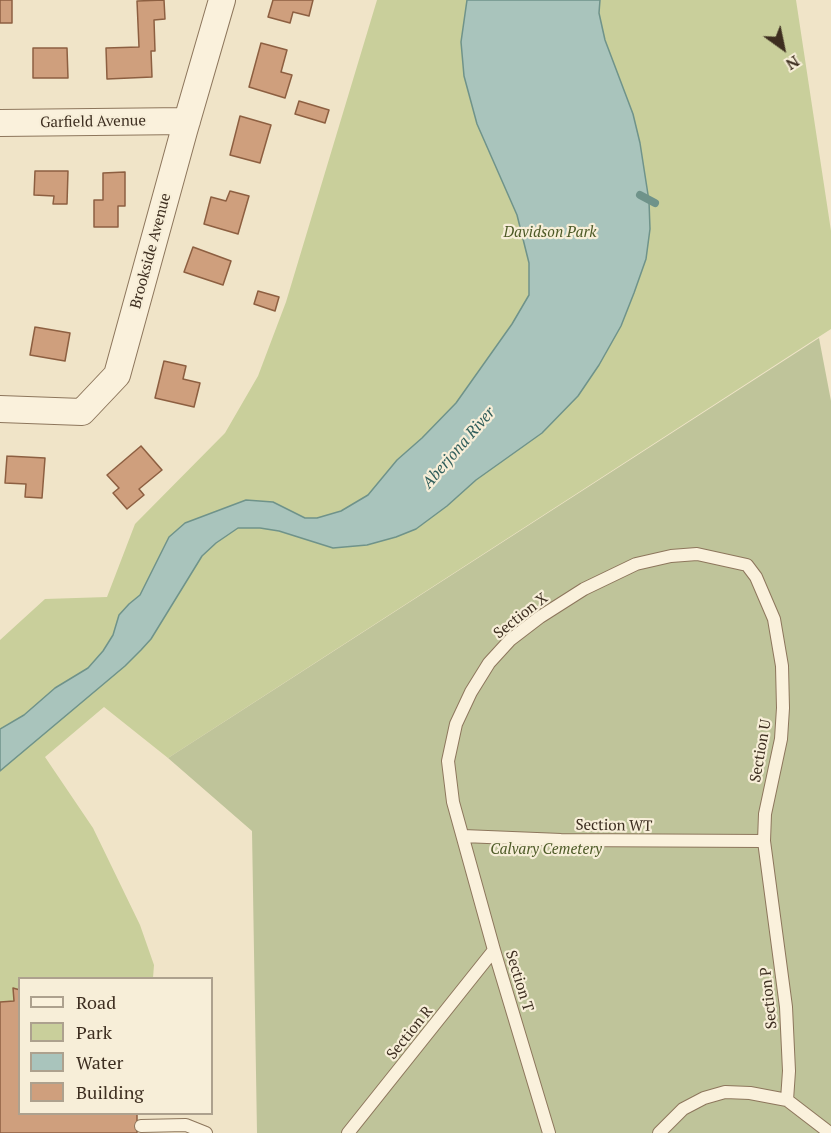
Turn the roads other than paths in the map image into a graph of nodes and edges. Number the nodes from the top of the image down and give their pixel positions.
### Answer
1 (222, 0) edge
2 (187, 121) junction
3 (0, 123) edge
4 (0, 409) edge
5 (747, 565) joint
6 (463, 836) junction
7 (764, 841) junction
8 (494, 950) junction
9 (787, 1100) junction
10 (172, 1119) edge
11 (141, 1126) dead end
12 (206, 1133) edge
13 (348, 1133) edge
14 (549, 1133) edge
15 (659, 1133) edge
16 (830, 1133) edge

1 - 2 street, Brookside Avenue
2 - 3 street, Garfield Avenue
2 - 4 street, Brookside Avenue
5 - 6 lane, Section X
5 - 7 lane, Section U
6 - 7 lane, Section WT
6 - 8 lane, Section T
7 - 9 lane, Section P
8 - 13 lane, Section R
8 - 14 lane, Section T
9 - 15 lane
9 - 16 lane
10 - 11 lane
10 - 12 lane

